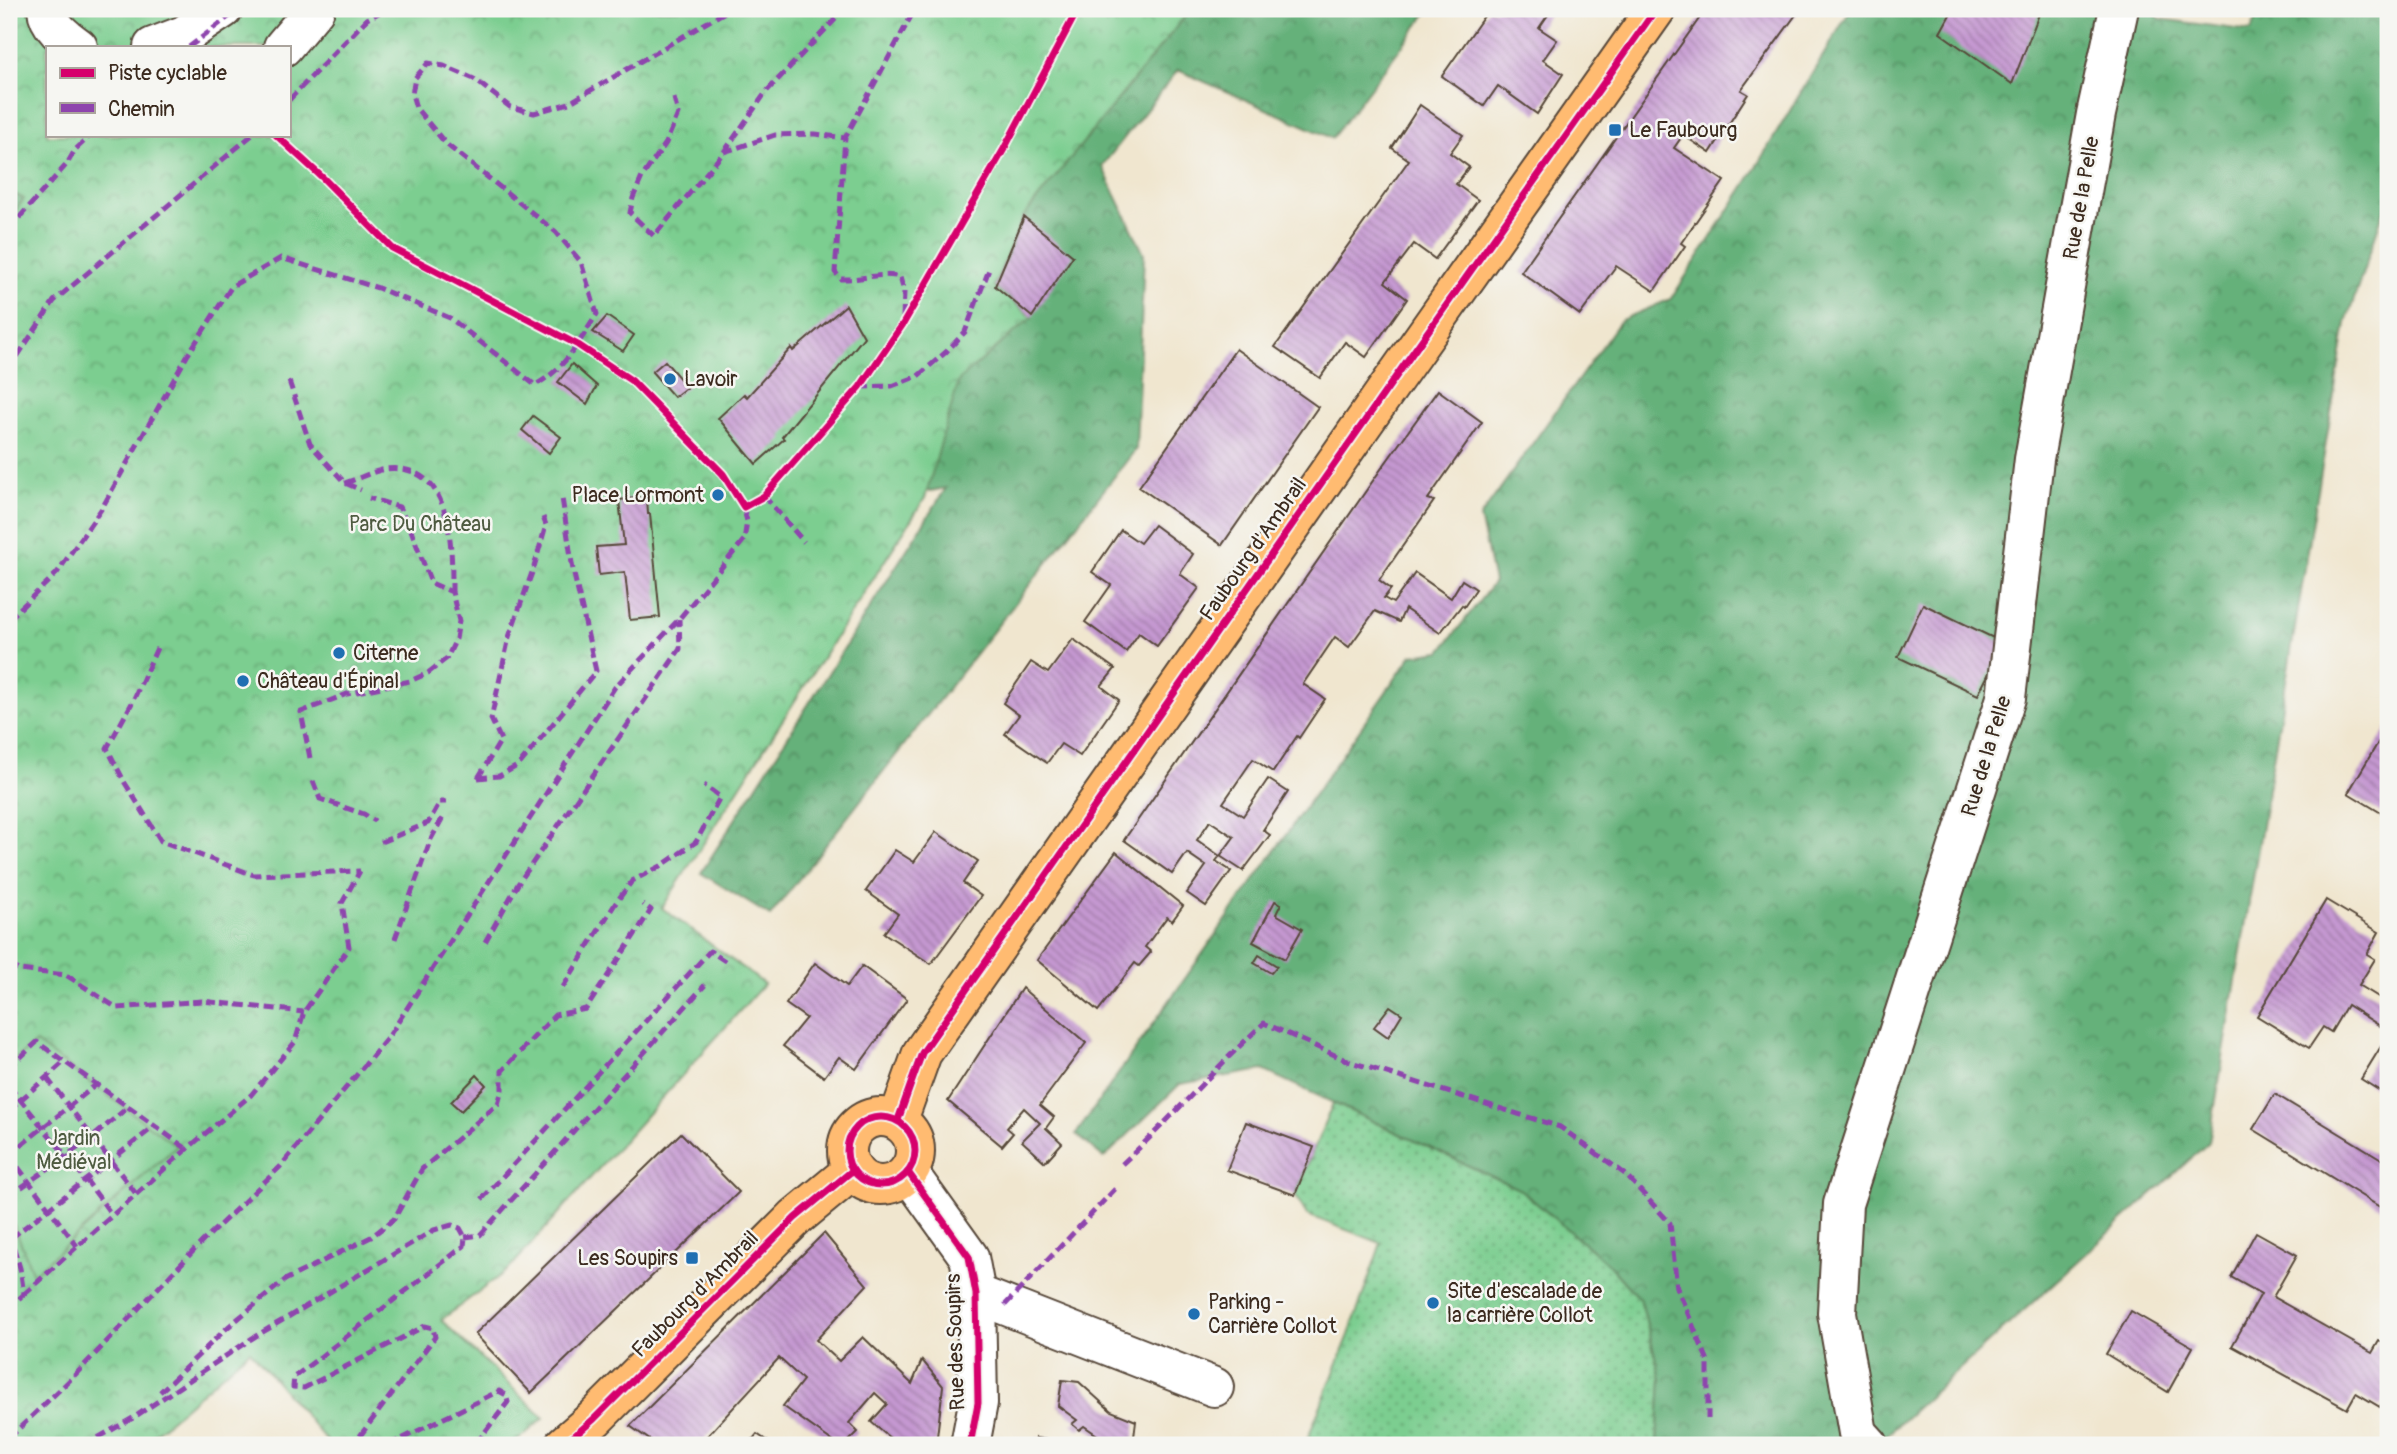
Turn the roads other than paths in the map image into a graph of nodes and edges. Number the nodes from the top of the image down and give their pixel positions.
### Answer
1 (47, 9) edge
2 (223, 9) edge
3 (315, 9) edge
4 (1657, 9) edge
5 (2119, 9) edge
6 (77, 46) edge
7 (156, 46) edge
8 (284, 46) edge
9 (898, 1120) junction
10 (853, 1170) junction
11 (908, 1172) junction
12 (975, 1294) junction
13 (1214, 1387) dead end
14 (564, 1445) edge
15 (970, 1445) edge
16 (1869, 1445) edge

1 - 6 street
2 - 7 street
3 - 8 street
4 - 9 main road, Faubourg d'Ambrail
5 - 16 street, Rue de la Pelle
9 - 10 main road
9 - 11 main road
10 - 11 main road
10 - 14 main road, Faubourg d'Ambrail
11 - 12 street, Rue des Soupirs
12 - 13 street
12 - 15 street, Rue des Soupirs

